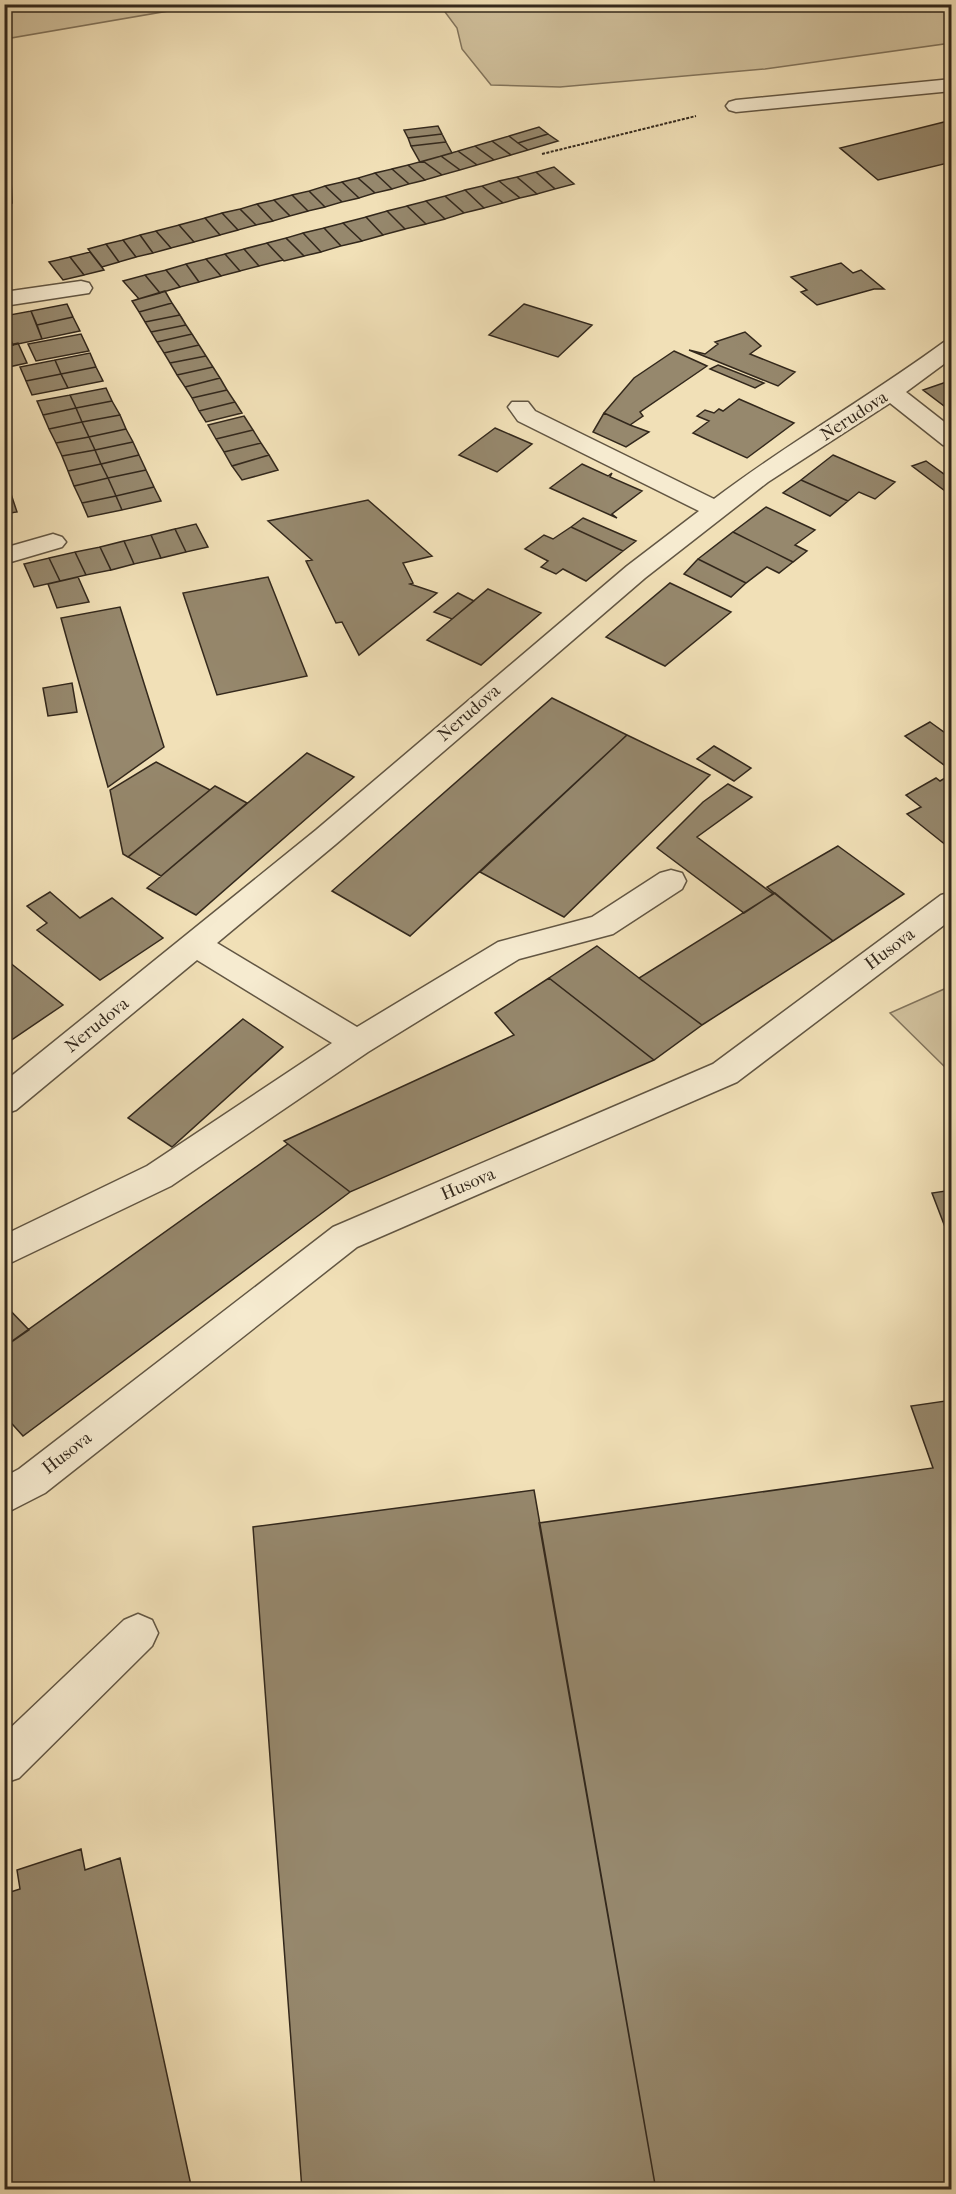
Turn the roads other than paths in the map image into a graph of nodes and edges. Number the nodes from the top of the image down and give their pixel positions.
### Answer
1 (951, 85) edge
2 (736, 106) road end
3 (81, 288) dead end
4 (4, 299) edge
5 (951, 347) edge
6 (891, 392) junction
7 (520, 407) dead end
8 (951, 440) edge
9 (716, 510) junction
10 (53, 542) dead end
11 (4, 556) edge
12 (671, 881) dead end
13 (951, 903) edge
14 (195, 944) junction
15 (357, 1043) junction
16 (4, 1101) edge
17 (4, 1252) edge
18 (4, 1497) edge
19 (138, 1633) dead end
20 (4, 1763) edge

1 - 2 street
3 - 4 street
5 - 6 street, Nerudova
6 - 8 street
6 - 9 street, Nerudova
7 - 9 street
9 - 14 street, Nerudova
10 - 11 street
12 - 15 street
13 - 18 street, Husova
14 - 15 street
14 - 16 street, Nerudova
15 - 17 street
19 - 20 street

